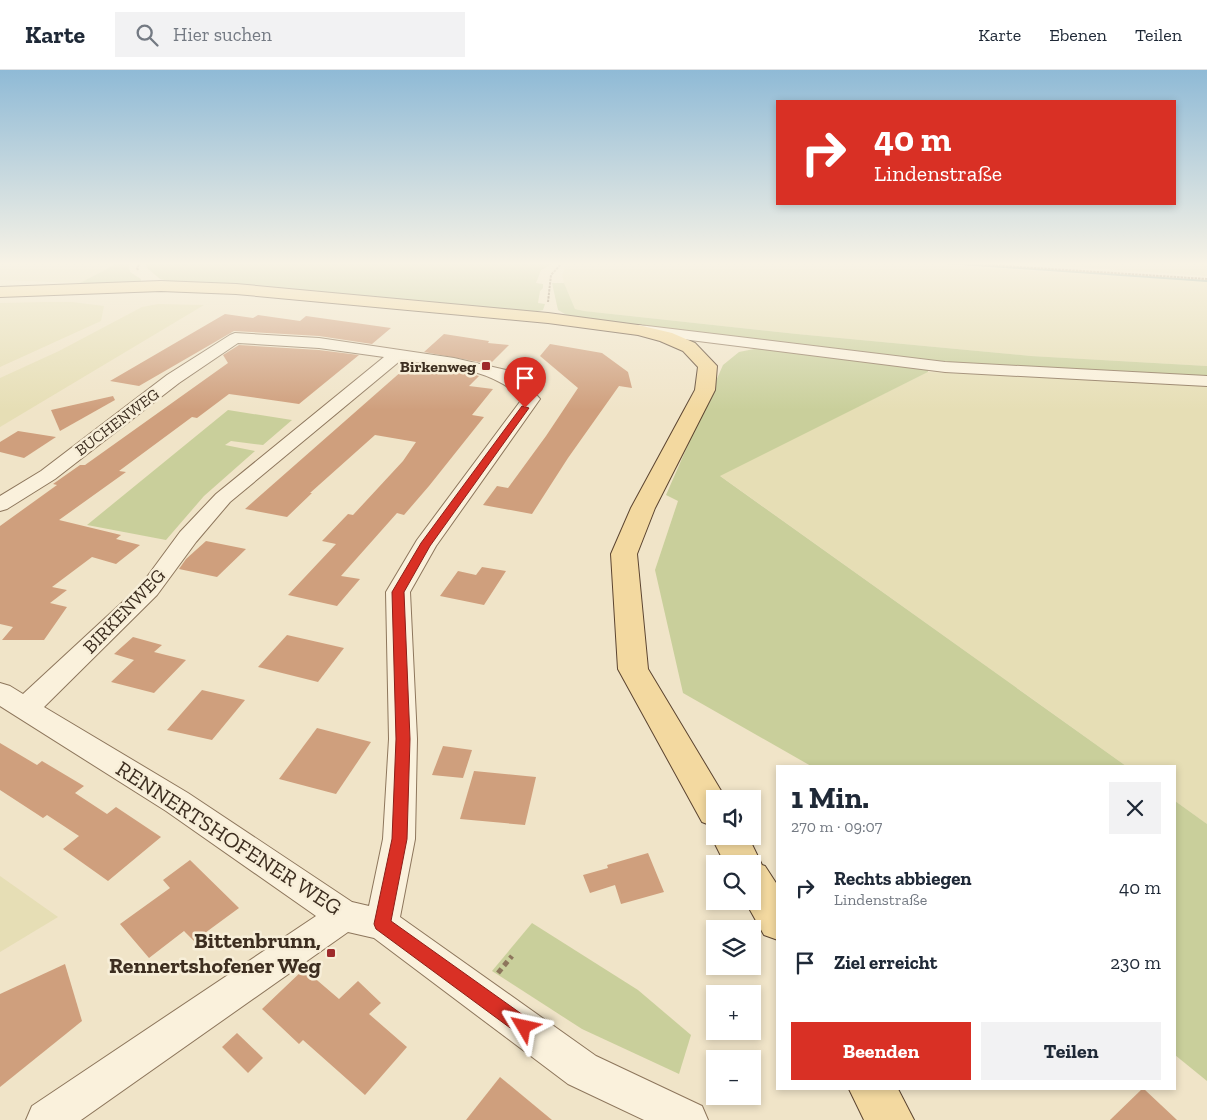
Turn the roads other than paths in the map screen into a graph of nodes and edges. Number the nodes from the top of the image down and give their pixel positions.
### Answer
1 (483, 312) edge
2 (638, 330) junction
3 (736, 342) junction
4 (398, 354) junction
5 (698, 356) junction
6 (1207, 381) edge
7 (0, 505) edge
8 (13, 701) edge
9 (706, 796) edge
10 (761, 893) edge
11 (344, 916) junction
12 (776, 919) edge
13 (382, 924) junction
14 (873, 1090) edge
15 (46, 1120) edge
16 (686, 1120) edge
17 (890, 1120) edge

1 - 2 main road
2 - 3 street
2 - 5 main road
3 - 5 street
3 - 6 street
4 - 7 street, BUCHENWEG
4 - 8 street, BIRKENWEG
4 - 13 street
5 - 9 main road
8 - 11 street, RENNERTSHOFENER WEG
10 - 12 main road
11 - 13 street, RENNERTSHOFENER WEG
11 - 15 street
13 - 16 street, RENNERTSHOFENER WEG
14 - 17 main road

